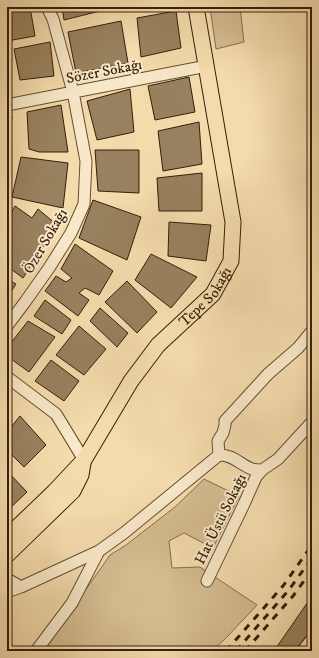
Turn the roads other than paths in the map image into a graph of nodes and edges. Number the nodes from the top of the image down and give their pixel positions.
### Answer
1 (47, 7) edge
2 (196, 7) edge
3 (207, 66) junction
4 (73, 92) junction
5 (7, 105) edge
6 (7, 326) edge
7 (312, 331) edge
8 (7, 377) edge
9 (312, 422) edge
10 (220, 455) junction
11 (84, 460) junction
12 (262, 470) junction
13 (7, 538) edge
14 (99, 551) junction
15 (7, 556) edge
16 (7, 579) edge
17 (207, 580) dead end
18 (21, 587) junction
19 (7, 592) edge
20 (312, 642) edge
21 (36, 651) edge
22 (305, 651) edge

1 - 4 street, Özer Sokağı
2 - 3 main road, Tepe Sokağı
3 - 4 street, Sözer Sokağı
3 - 11 main road, Tepe Sokağı
4 - 5 street, Sözer Sokağı
4 - 6 street, Özer Sokağı
7 - 10 street
8 - 11 street
9 - 12 street, Hat Üstü Sokağı
10 - 12 street
10 - 14 street
11 - 13 main road
11 - 15 main road
12 - 17 street, Hat Üstü Sokağı
14 - 18 street
14 - 21 street
16 - 18 street
18 - 19 street
20 - 22 main road

